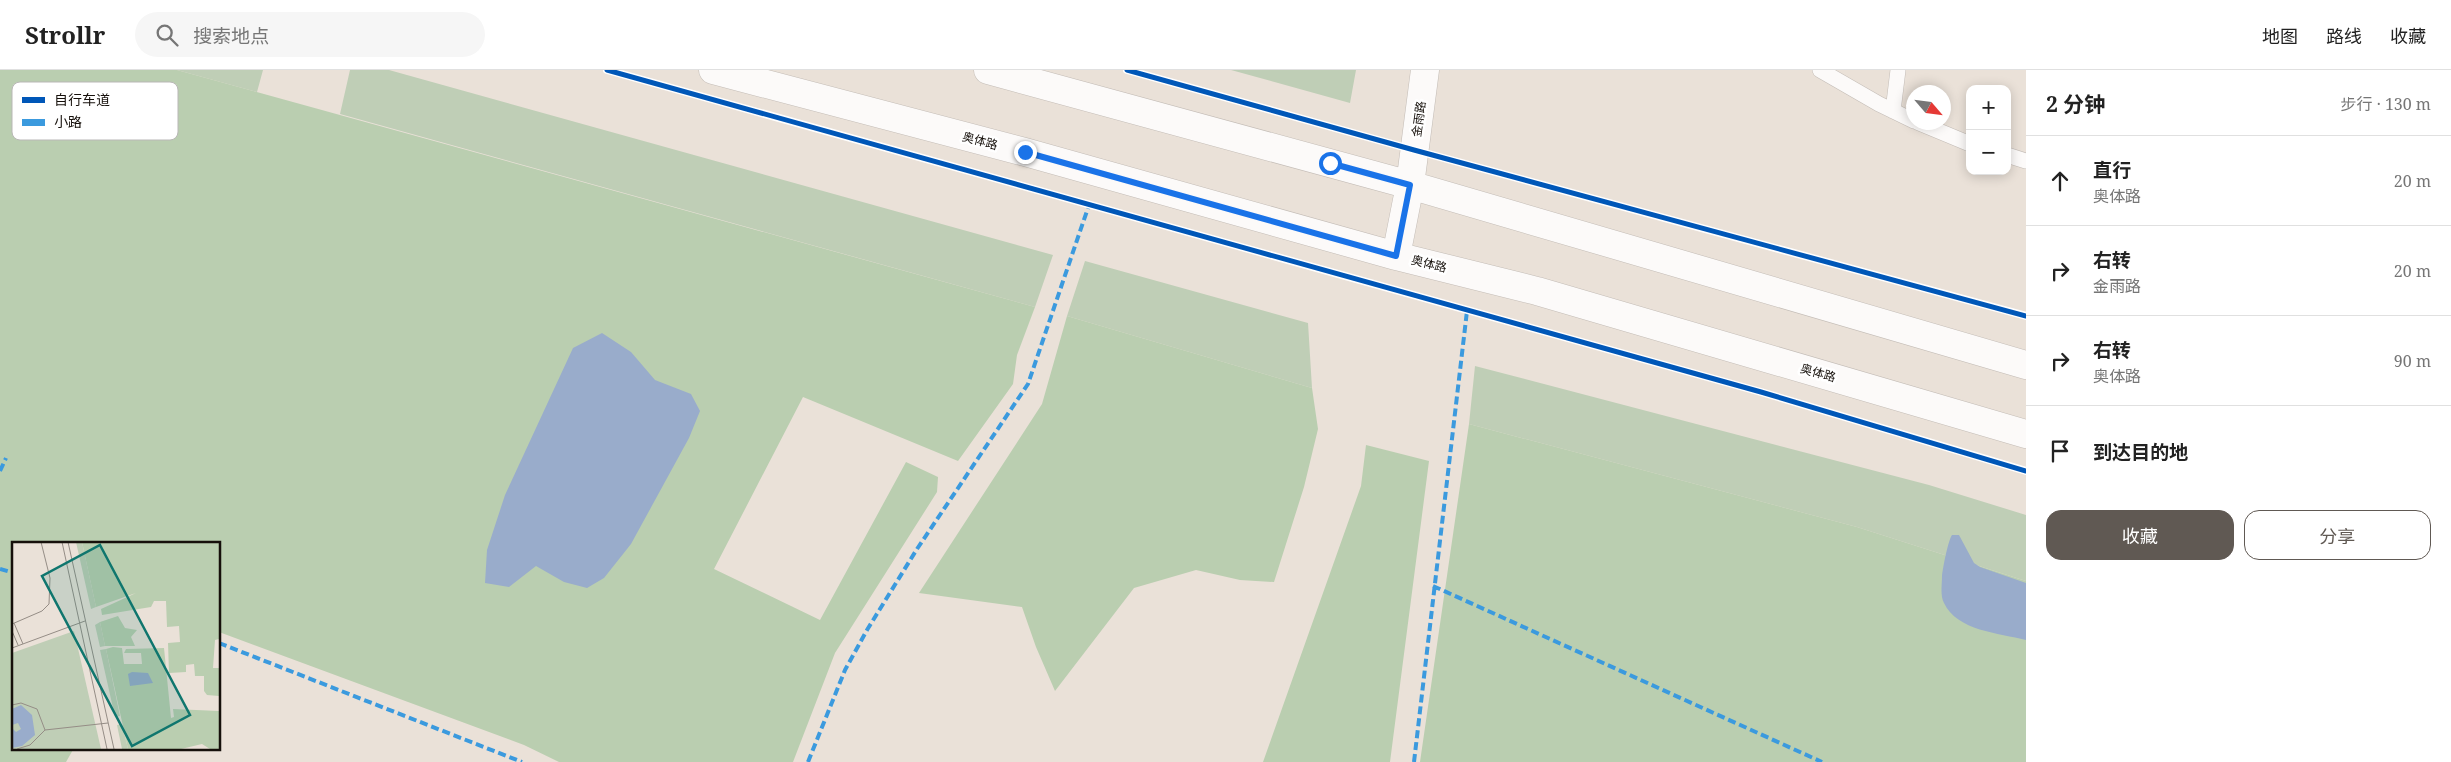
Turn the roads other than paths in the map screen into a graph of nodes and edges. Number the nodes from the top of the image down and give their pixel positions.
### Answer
1 (713, 70) edge
2 (988, 70) edge
3 (1425, 70) edge
4 (1820, 70) edge
5 (1898, 70) edge
6 (1893, 111) junction
7 (1906, 117) edge
8 (1936, 130) edge
9 (1966, 142) edge
10 (2011, 156) edge
11 (2026, 161) edge
12 (1410, 185) junction
13 (1396, 256) junction
14 (2026, 365) edge
15 (2026, 434) edge

1 - 13 main road, 奥体路
2 - 12 main road
3 - 12 main road, 金雨路
4 - 6 lane
5 - 6 lane
6 - 7 lane
8 - 9 lane
10 - 11 lane
12 - 13 main road, 金雨路
12 - 14 main road
13 - 15 main road, 奥体路

